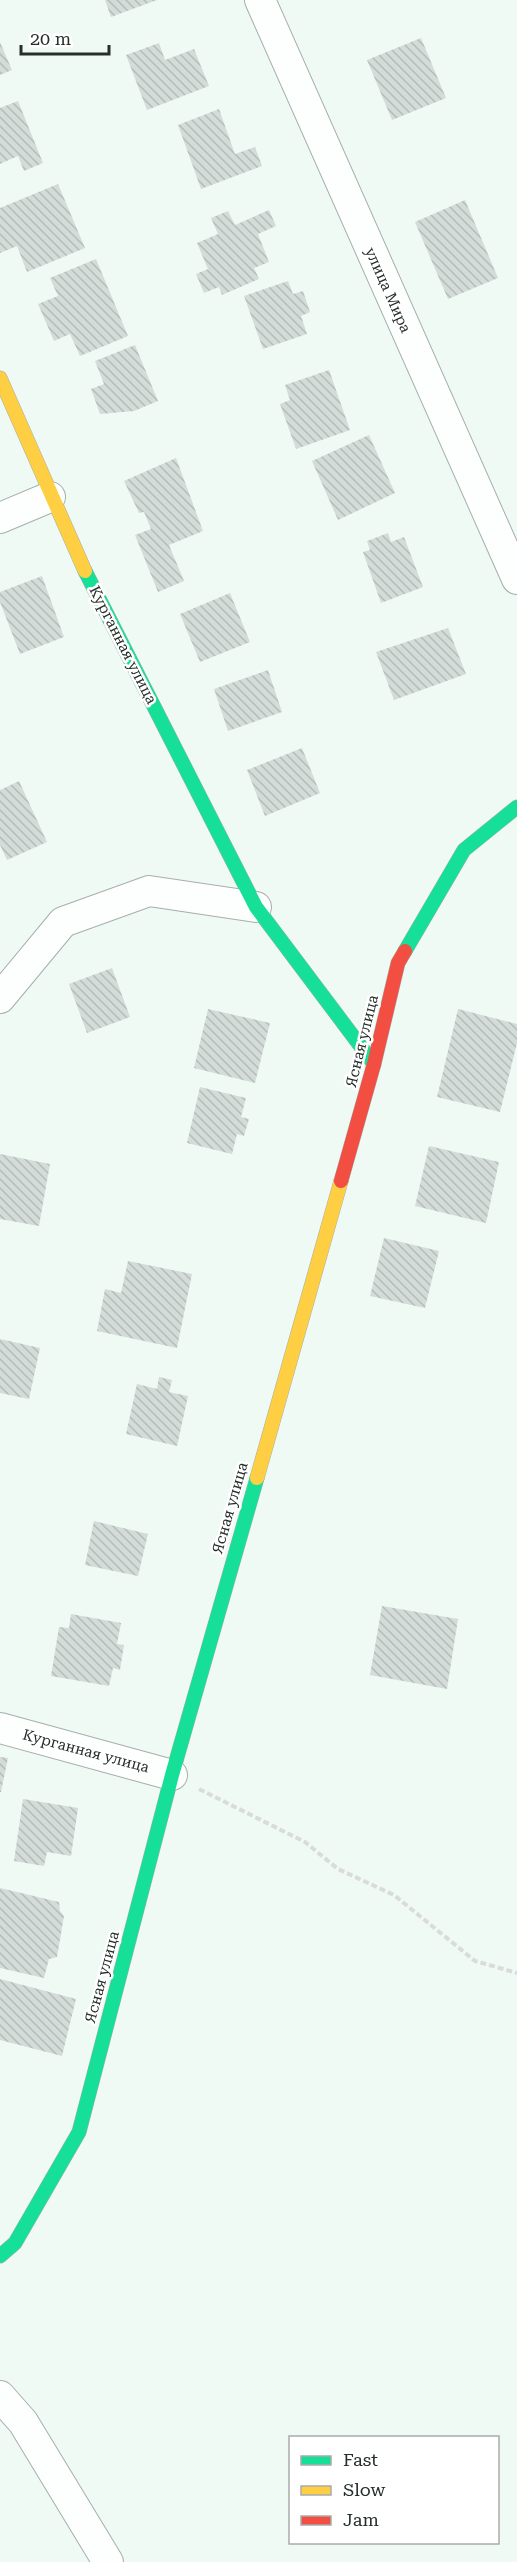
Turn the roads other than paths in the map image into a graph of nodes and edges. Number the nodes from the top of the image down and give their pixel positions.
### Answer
1 (260, 0) edge
2 (0, 378) edge
3 (50, 496) junction
4 (0, 518) edge
5 (517, 579) edge
6 (517, 807) edge
7 (256, 907) junction
8 (0, 998) edge
9 (374, 1064) junction
10 (0, 1728) edge
11 (172, 1774) junction
12 (0, 2256) edge
13 (0, 2396) edge
14 (108, 2562) edge

1 - 5 street, улица Мира
2 - 3 street, Курганная улица
3 - 4 street
3 - 7 street, Курганная улица
6 - 9 street, Ясная улица
7 - 8 street
7 - 9 street, Курганная улица
9 - 11 street, Ясная улица
10 - 11 street, Курганная улица
11 - 12 street, Ясная улица
13 - 14 street

